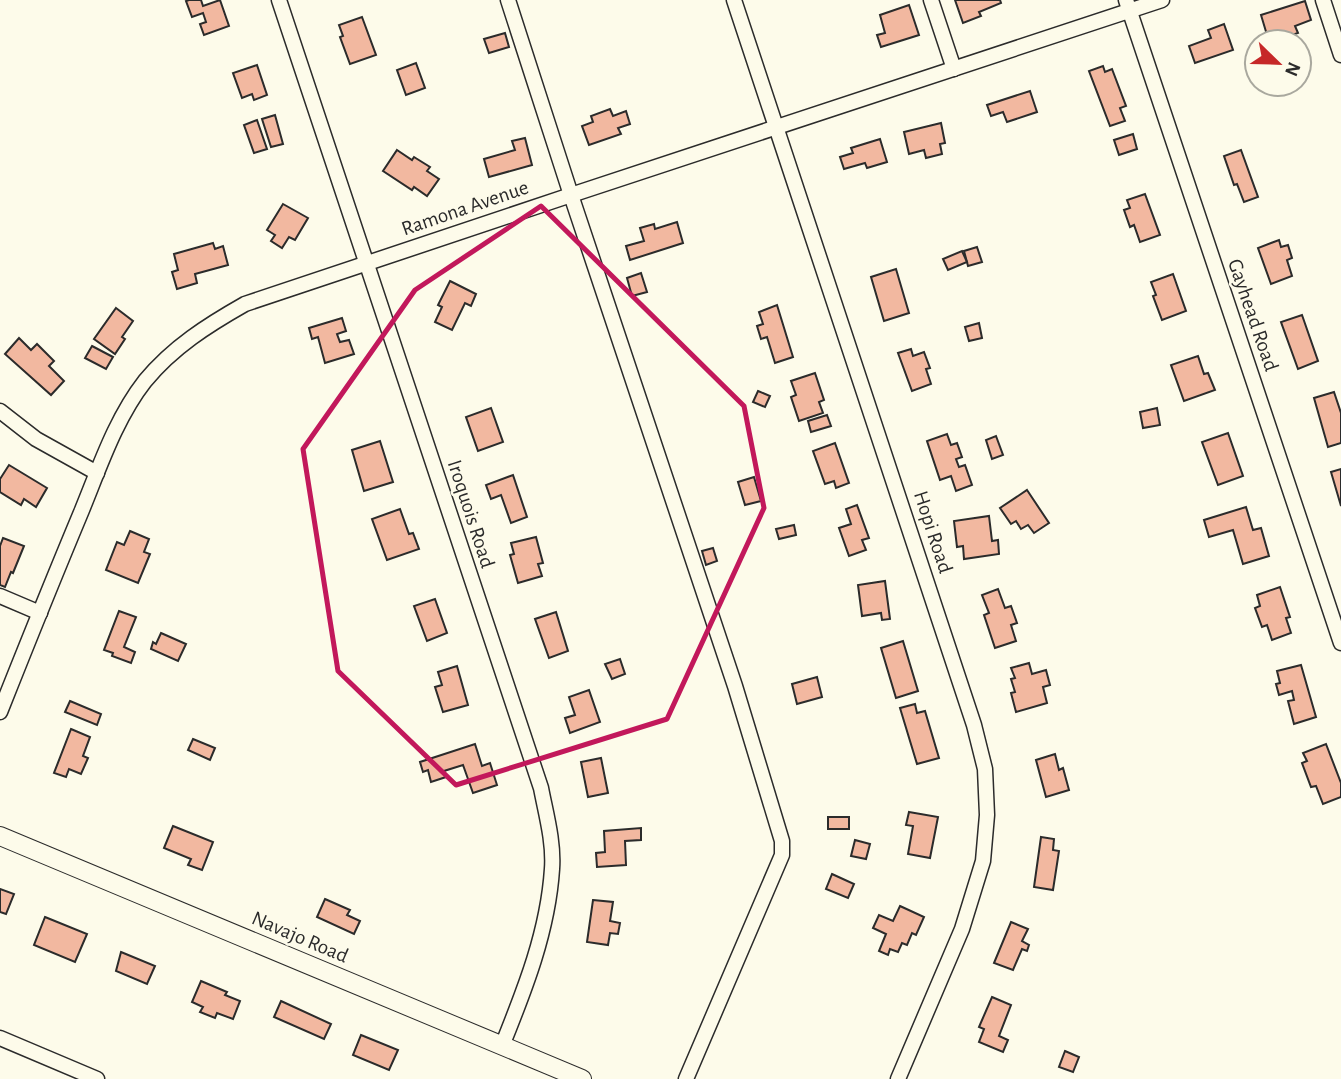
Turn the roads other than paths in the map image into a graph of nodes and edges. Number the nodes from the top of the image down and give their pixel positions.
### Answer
1 (279, 0) edge
2 (508, 0) edge
3 (734, 0) edge
4 (931, 0) edge
5 (1163, 0) edge
6 (1323, 0) edge
7 (1127, 6) edge
8 (1341, 55) edge
9 (954, 69) junction
10 (776, 127) junction
11 (571, 195) junction
12 (366, 264) junction
13 (0, 411) edge
14 (97, 473) junction
15 (0, 596) edge
16 (40, 613) junction
17 (1341, 643) edge
18 (0, 712) edge
19 (0, 836) edge
20 (0, 1038) edge
21 (502, 1046) junction
22 (97, 1079) edge
23 (582, 1079) edge
24 (686, 1079) edge
25 (898, 1079) edge

1 - 12 street, Iroquois Road
2 - 11 street
3 - 10 street, Hopi Road
4 - 9 street
5 - 7 street, Ramona Avenue
6 - 8 street
7 - 9 street, Ramona Avenue
7 - 17 street, Gayhead Road
9 - 10 street, Ramona Avenue
10 - 11 street, Ramona Avenue
10 - 25 street, Hopi Road
11 - 12 street, Ramona Avenue
11 - 24 street
12 - 14 street, Ramona Avenue
12 - 21 street, Iroquois Road
13 - 14 street
14 - 16 street, Ramona Avenue
15 - 16 street
16 - 18 street, Ramona Avenue
19 - 21 main road, Navajo Road
20 - 22 street
21 - 23 main road, Navajo Road

